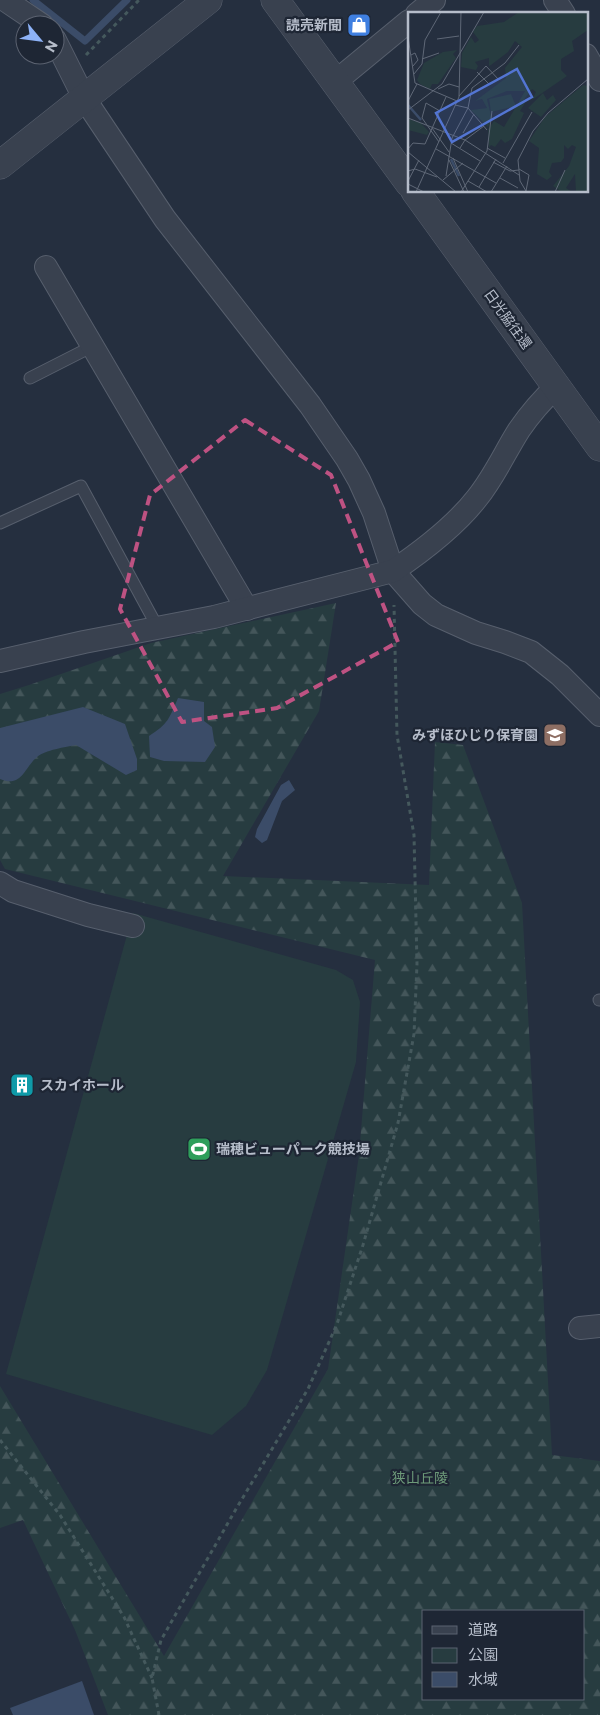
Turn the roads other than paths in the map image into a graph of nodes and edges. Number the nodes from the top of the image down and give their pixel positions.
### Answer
1 (5, 0) edge
2 (208, 0) edge
3 (275, 0) edge
4 (434, 0) edge
5 (555, 0) edge
6 (419, 12) edge
7 (563, 12) edge
8 (27, 15) edge
9 (408, 22) edge
10 (588, 59) edge
11 (65, 61) edge
12 (600, 80) edge
13 (335, 82) junction
14 (84, 98) junction
15 (0, 165) edge
16 (408, 182) edge
17 (416, 192) edge
18 (46, 267) dead end
19 (93, 346) junction
20 (30, 378) dead end
21 (557, 386) junction
22 (600, 447) edge
23 (0, 522) edge
24 (393, 571) junction
25 (247, 609) junction
26 (158, 628) junction
27 (0, 661) edge
28 (600, 715) edge
29 (0, 884) edge
30 (133, 926) dead end

1 - 8 street
2 - 14 street
3 - 13 street
4 - 6 street
5 - 7 street
9 - 13 street
10 - 12 street
11 - 14 street
13 - 16 street
14 - 15 street
14 - 24 street
17 - 21 street, 日光脇往還
18 - 19 street
19 - 20 lane
19 - 25 street
21 - 22 street, 日光脇往還
21 - 24 street
23 - 26 lane
24 - 25 street
24 - 28 street
25 - 26 street
26 - 27 street
29 - 30 street

